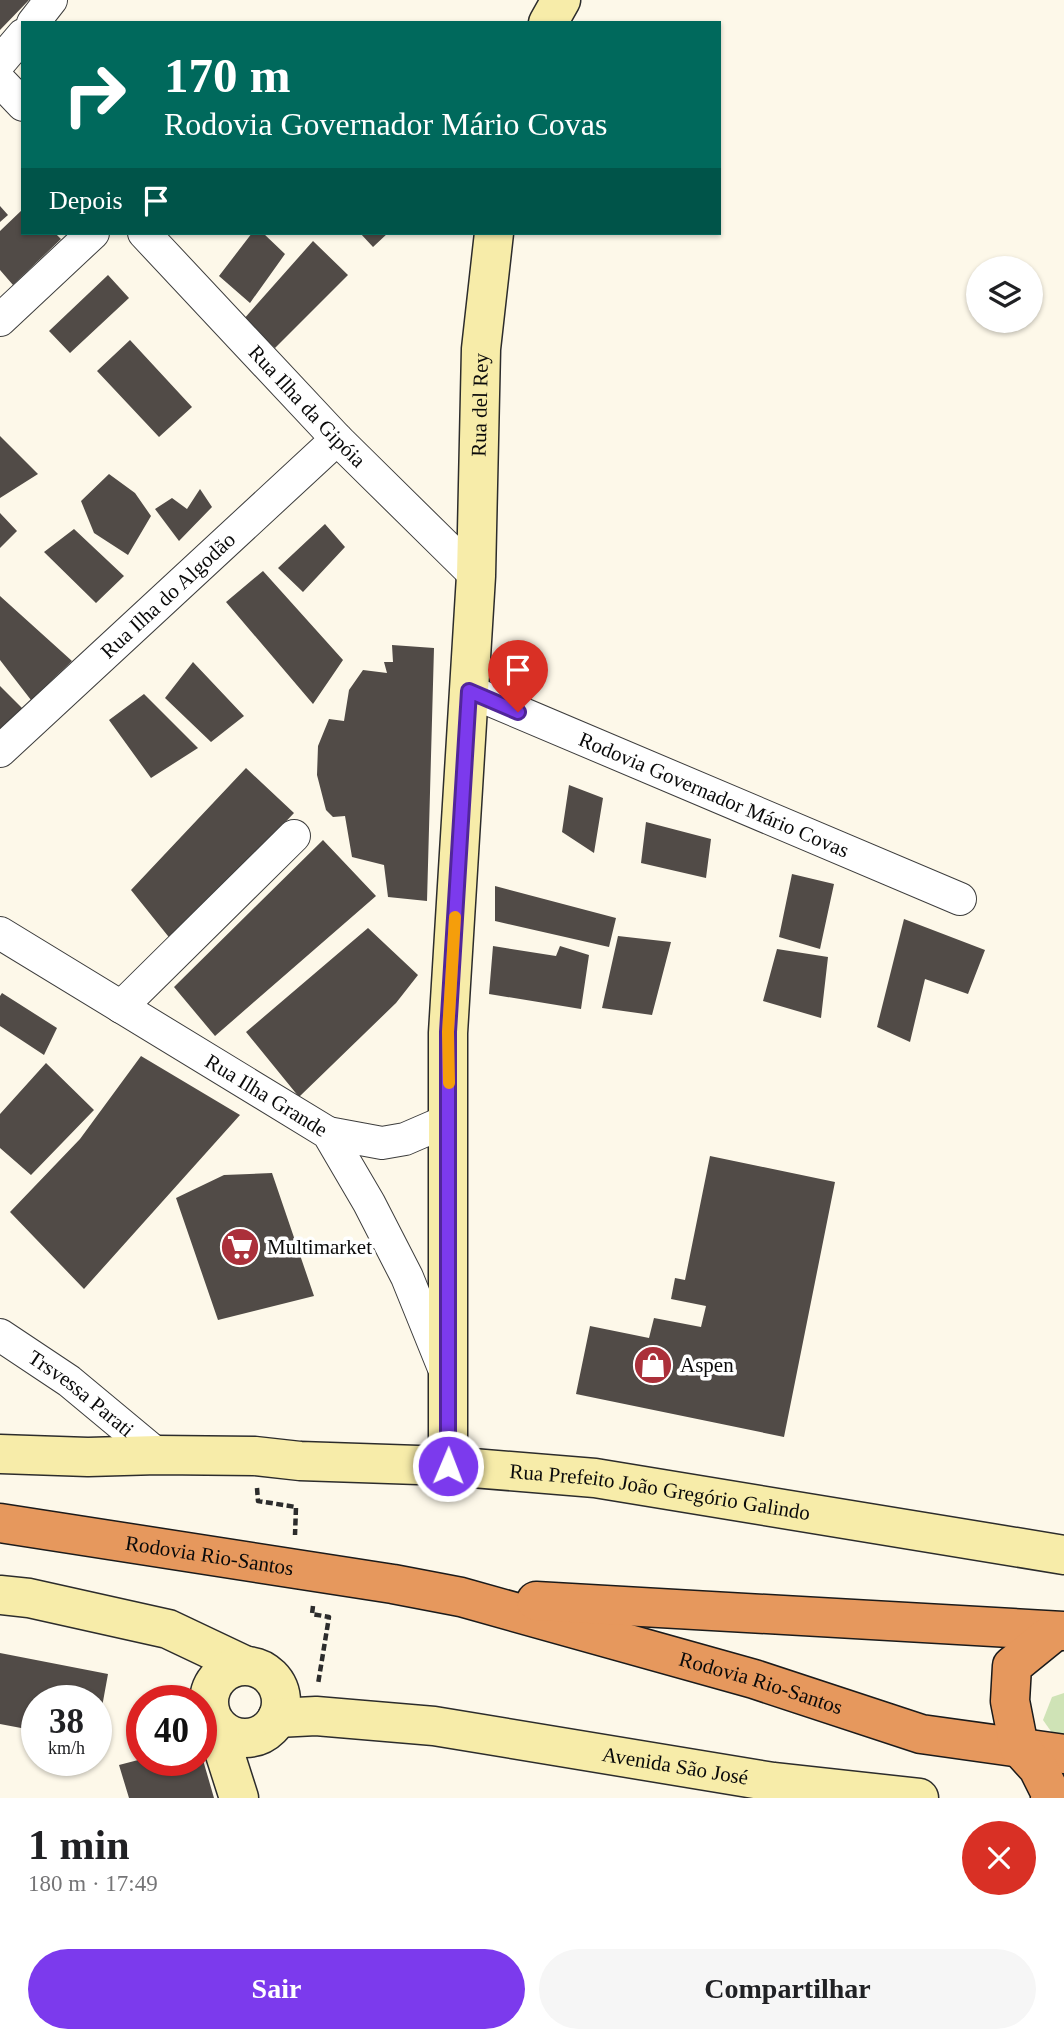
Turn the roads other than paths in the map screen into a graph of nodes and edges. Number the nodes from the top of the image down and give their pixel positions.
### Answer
1 (51, 0) edge
2 (561, 0) edge
3 (35, 21) edge
4 (549, 21) edge
5 (21, 37) edge
6 (0, 62) edge
7 (0, 81) edge
8 (21, 103) edge
9 (91, 235) edge
10 (146, 235) edge
11 (494, 235) edge
12 (0, 320) edge
13 (337, 439) junction
14 (476, 576) junction
15 (469, 691) junction
16 (0, 751) edge
17 (294, 836) dead end
18 (960, 899) dead end
19 (0, 933) edge
20 (121, 1007) junction
21 (449, 1120) junction
22 (328, 1133) junction
23 (0, 1335) edge
24 (449, 1384) junction
25 (0, 1454) edge
26 (158, 1455) junction
27 (448, 1466) junction
28 (0, 1523) edge
29 (1064, 1555) edge
30 (0, 1595) edge
31 (461, 1597) junction
32 (126, 1618) junction
33 (1059, 1632) edge
34 (255, 1668) junction
35 (197, 1685) edge
36 (212, 1685) edge
37 (217, 1723) edge
38 (273, 1724) junction
39 (434, 1726) junction
40 (217, 1731) edge
41 (1019, 1748) junction
42 (1064, 1754) edge
43 (239, 1798) edge
44 (253, 1798) edge
45 (919, 1798) edge
46 (1049, 1798) edge

1 - 3 street
2 - 4 main road
5 - 6 street
7 - 8 street
9 - 12 street
10 - 13 street, Rua Ilha da Gipóia
11 - 14 main road, Rua del Rey
13 - 14 street, Rua Ilha da Gipóia
13 - 16 street, Rua Ilha do Algodão
14 - 15 main road, Rua del Rey
15 - 18 street, Rodovia Governador Mário Covas
15 - 21 main road, Rua del Rey
17 - 20 street
19 - 20 street, Rua Ilha Grande
20 - 22 street, Rua Ilha Grande
21 - 22 street
21 - 24 main road, Rua del Rey
22 - 24 street, Rua Ilha Grande
23 - 26 street, Trsvessa Parati
24 - 27 main road, Rua del Rey
25 - 26 main road, Rua Prefeito João Gregório Galindo
26 - 27 main road, Rua Prefeito João Gregório Galindo
27 - 29 main road, Rua Prefeito João Gregório Galindo
28 - 31 highway, Rodovia Rio-Santos
30 - 32 main road, Avenida São José
31 - 33 highway, Rodovia Rio-Santos
31 - 41 highway, Rodovia Rio-Santos
32 - 34 main road, Avenida São José
32 - 35 main road
33 - 41 highway
34 - 36 main road
34 - 38 main road
34 - 39 main road, Avenida São José
37 - 38 main road, Avenida São José
38 - 39 main road, Avenida São José
38 - 44 main road
39 - 45 main road, Avenida São José
40 - 43 main road
41 - 42 highway, Rodovia Rio-Santos
41 - 46 highway

